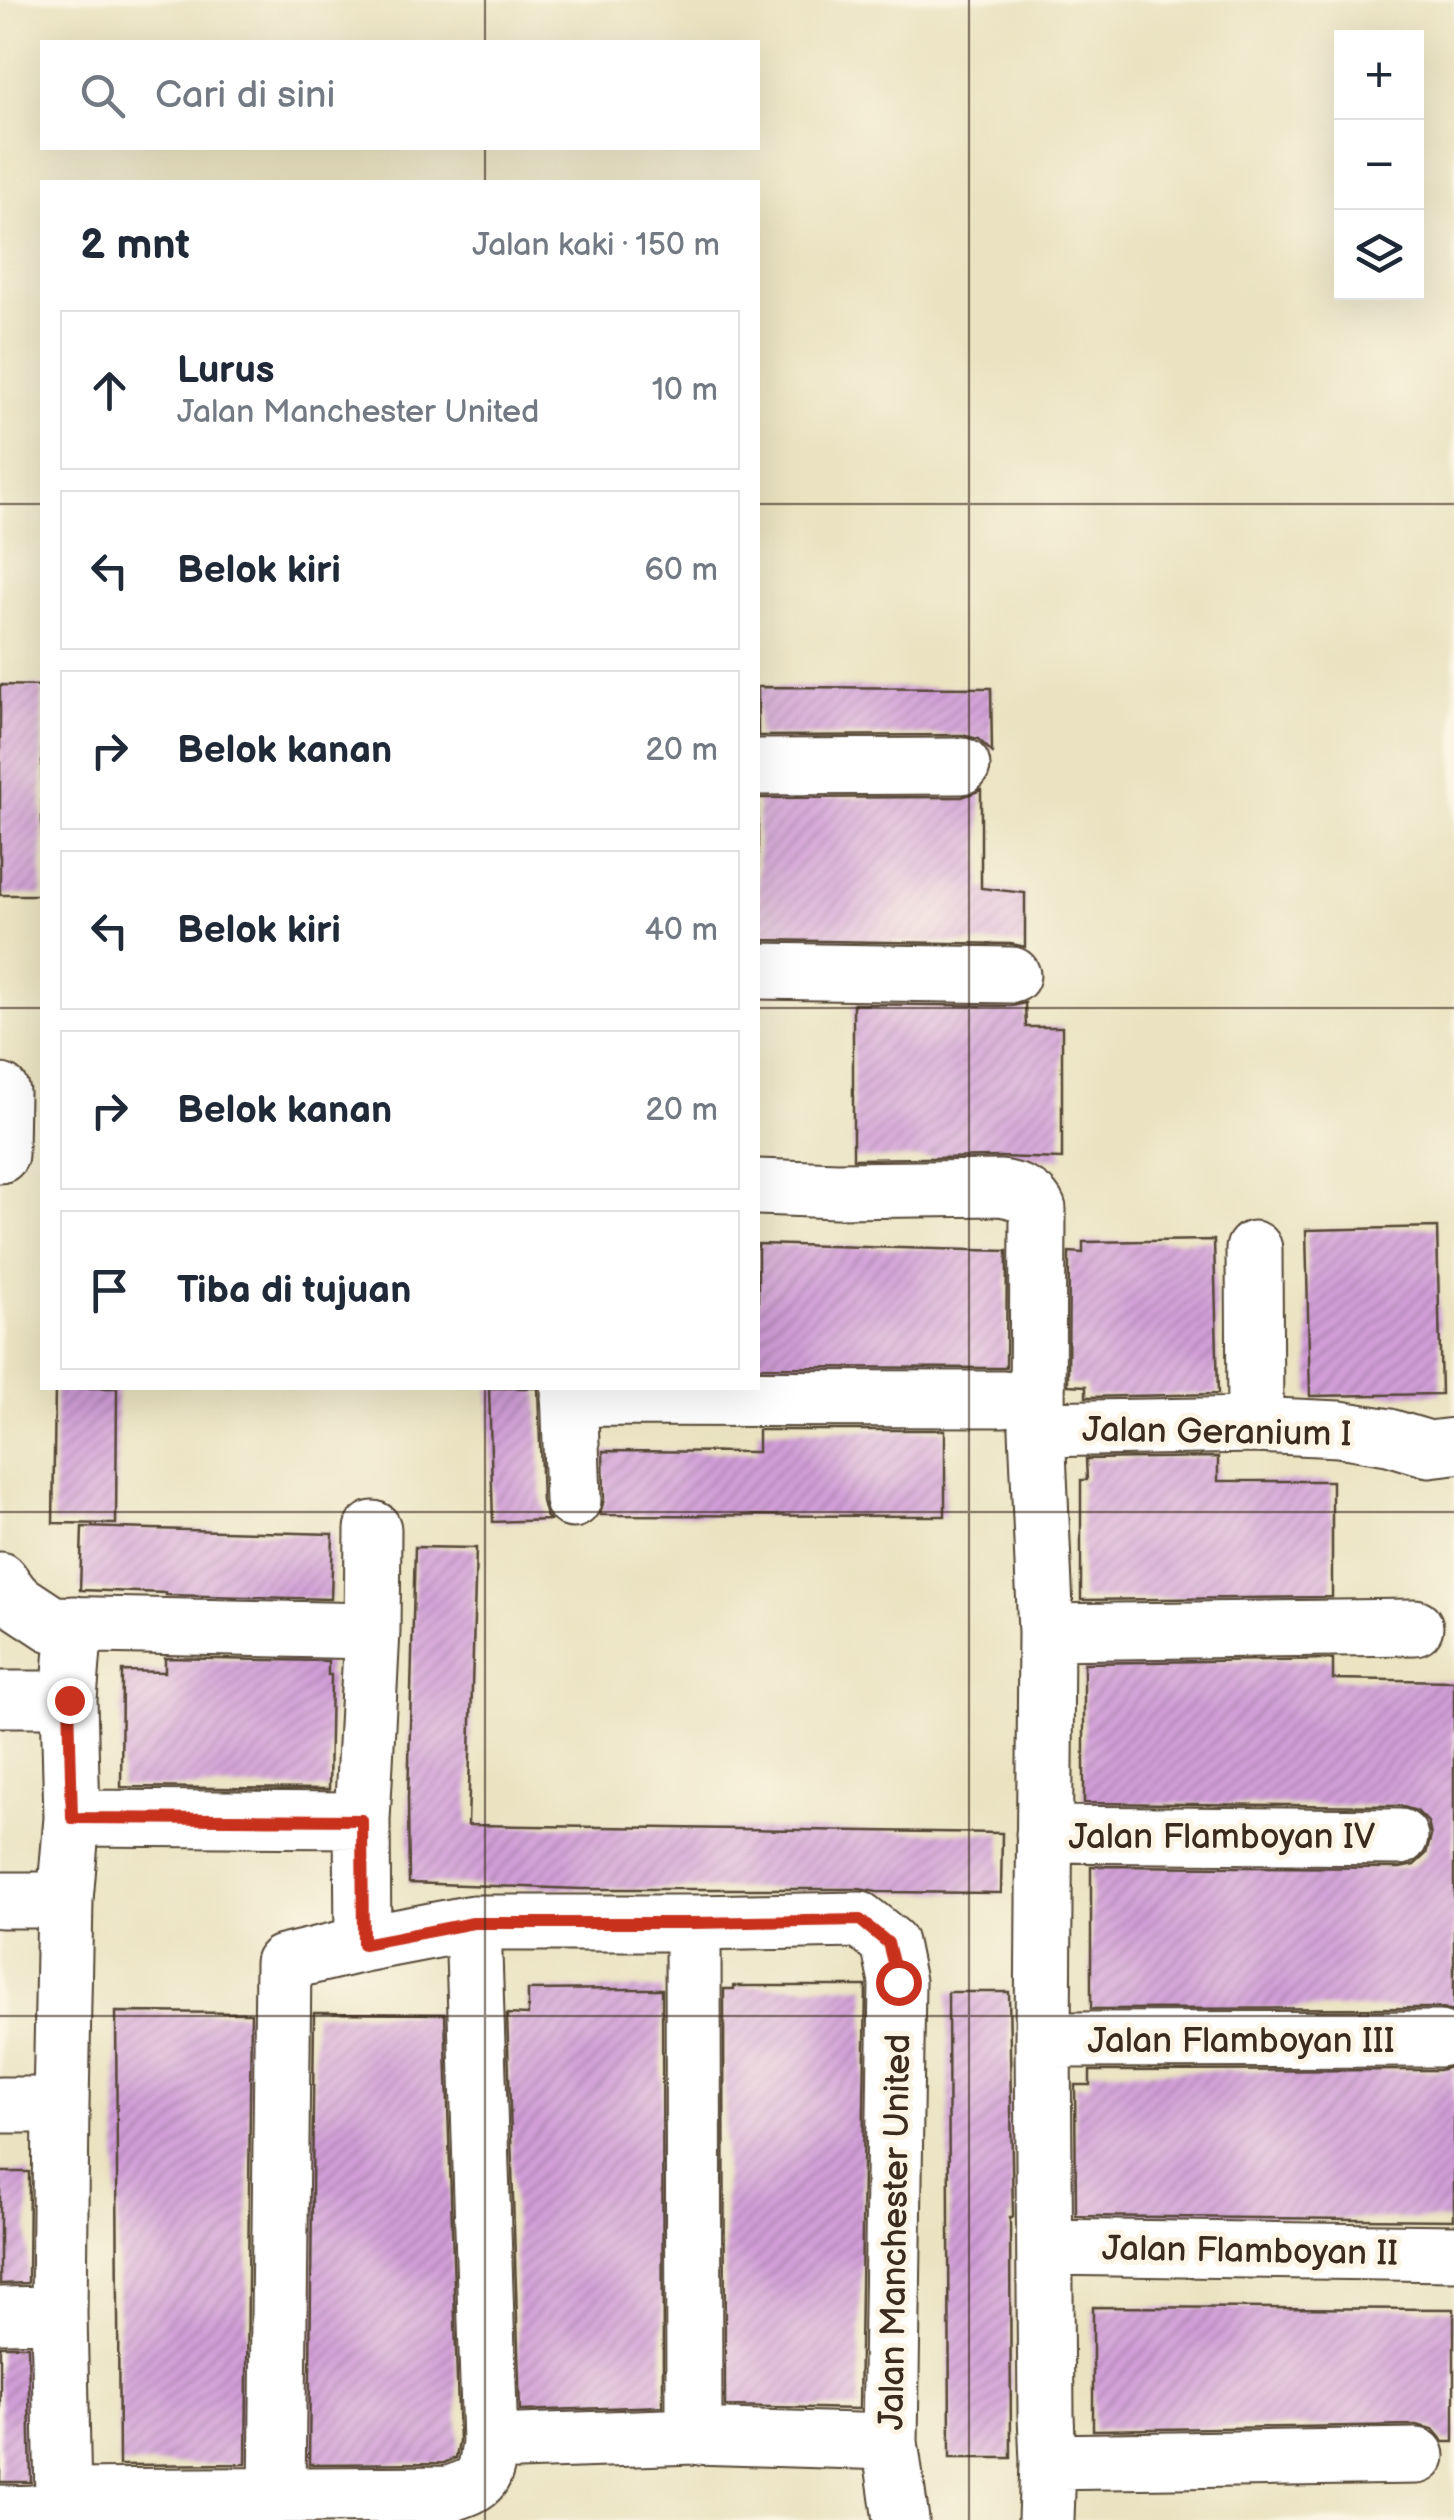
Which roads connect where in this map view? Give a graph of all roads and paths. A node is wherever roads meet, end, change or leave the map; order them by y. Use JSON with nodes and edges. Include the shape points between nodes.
{"nodes":[{"id":1,"x":962,"y":766,"type":"dead end"},
{"id":2,"x":760,"y":767,"type":"edge"},
{"id":3,"x":760,"y":971,"type":"edge"},
{"id":4,"x":1012,"y":975,"type":"dead end"},
{"id":5,"x":1,"y":1092,"type":"edge"},
{"id":6,"x":40,"y":1100,"type":"edge"},
{"id":7,"x":0,"y":1155,"type":"edge"},
{"id":8,"x":760,"y":1187,"type":"edge"},
{"id":9,"x":1254,"y":1249,"type":"dead end"},
{"id":10,"x":569,"y":1393,"type":"edge"},
{"id":11,"x":1020,"y":1414,"type":"junction"},
{"id":12,"x":1255,"y":1426,"type":"junction"},
{"id":13,"x":1454,"y":1446,"type":"edge"},
{"id":14,"x":573,"y":1500,"type":"dead end"},
{"id":15,"x":373,"y":1529,"type":"dead end"},
{"id":16,"x":0,"y":1580,"type":"edge"},
{"id":17,"x":75,"y":1624,"type":"junction"},
{"id":18,"x":1415,"y":1627,"type":"dead end"},
{"id":19,"x":372,"y":1631,"type":"junction"},
{"id":20,"x":1046,"y":1632,"type":"junction"},
{"id":21,"x":0,"y":1699,"type":"edge"},
{"id":22,"x":69,"y":1700,"type":"junction"},
{"id":23,"x":72,"y":1818,"type":"junction"},
{"id":24,"x":362,"y":1820,"type":"junction"},
{"id":25,"x":1044,"y":1834,"type":"junction"},
{"id":26,"x":1400,"y":1837,"type":"dead end"},
{"id":27,"x":0,"y":1900,"type":"edge"},
{"id":28,"x":66,"y":1900,"type":"junction"},
{"id":29,"x":473,"y":1923,"type":"junction"},
{"id":30,"x":693,"y":1923,"type":"junction"},
{"id":31,"x":363,"y":1944,"type":"junction"},
{"id":32,"x":1043,"y":2040,"type":"junction"},
{"id":33,"x":1439,"y":2040,"type":"dead end"},
{"id":34,"x":0,"y":2105,"type":"edge"},
{"id":35,"x":61,"y":2105,"type":"junction"},
{"id":36,"x":1046,"y":2247,"type":"junction"},
{"id":37,"x":1454,"y":2253,"type":"edge"},
{"id":38,"x":58,"y":2314,"type":"junction"},
{"id":39,"x":0,"y":2315,"type":"edge"},
{"id":40,"x":694,"y":2436,"type":"junction"},
{"id":41,"x":890,"y":2442,"type":"junction"},
{"id":42,"x":1417,"y":2456,"type":"dead end"},
{"id":43,"x":1048,"y":2462,"type":"junction"},
{"id":44,"x":477,"y":2483,"type":"edge"},
{"id":45,"x":278,"y":2496,"type":"junction"},
{"id":46,"x":63,"y":2497,"type":"junction"},
{"id":47,"x":330,"y":2507,"type":"edge"},
{"id":48,"x":0,"y":2513,"type":"edge"},
{"id":49,"x":901,"y":2520,"type":"edge"},
{"id":50,"x":1046,"y":2520,"type":"edge"}],
"edges":[{"from":1,"to":2,"type":"street"},
{"from":3,"to":4,"type":"street"},
{"from":5,"to":6,"type":"street"},
{"from":5,"to":7,"type":"street"},
{"from":8,"to":11,"type":"street","via":[[1000,1188],[1035,1202]]},
{"from":9,"to":12,"type":"street"},
{"from":10,"to":11,"type":"street","name":"Jalan Geranium I"},
{"from":10,"to":14,"type":"street"},
{"from":11,"to":12,"type":"street","name":"Jalan Geranium I"},
{"from":11,"to":20,"type":"street"},
{"from":12,"to":13,"type":"street","name":"Jalan Geranium I","via":[[1339,1430],[1430,1449]]},
{"from":15,"to":19,"type":"street"},
{"from":16,"to":17,"type":"street","via":[[14,1599],[52,1624]]},
{"from":17,"to":19,"type":"street"},
{"from":17,"to":22,"type":"street"},
{"from":18,"to":20,"type":"street"},
{"from":19,"to":24,"type":"street"},
{"from":20,"to":25,"type":"street"},
{"from":21,"to":22,"type":"street"},
{"from":22,"to":23,"type":"street"},
{"from":23,"to":24,"type":"street"},
{"from":23,"to":28,"type":"street"},
{"from":24,"to":31,"type":"street"},
{"from":25,"to":26,"type":"street","name":"Jalan Flamboyan IV"},
{"from":25,"to":32,"type":"street"},
{"from":27,"to":28,"type":"street"},
{"from":28,"to":35,"type":"street"},
{"from":29,"to":30,"type":"street"},
{"from":29,"to":31,"type":"street"},
{"from":29,"to":44,"type":"street"},
{"from":30,"to":40,"type":"street"},
{"from":30,"to":41,"type":"street","name":"Jalan Manchester United","via":[[860,1920],[888,1943],[898,1982]]},
{"from":31,"to":45,"type":"street","via":[[283,1963]]},
{"from":32,"to":33,"type":"street","name":"Jalan Flamboyan III"},
{"from":32,"to":36,"type":"street"},
{"from":34,"to":35,"type":"street"},
{"from":35,"to":38,"type":"street"},
{"from":36,"to":37,"type":"street","name":"Jalan Flamboyan II"},
{"from":36,"to":43,"type":"street"},
{"from":38,"to":39,"type":"street"},
{"from":38,"to":46,"type":"street"},
{"from":40,"to":41,"type":"street"},
{"from":40,"to":44,"type":"street"},
{"from":41,"to":49,"type":"street","name":"Jalan Manchester United"},
{"from":42,"to":43,"type":"street"},
{"from":43,"to":50,"type":"street"},
{"from":44,"to":47,"type":"street","via":[[437,2496]]},
{"from":45,"to":46,"type":"street"},
{"from":45,"to":47,"type":"street"},
{"from":46,"to":48,"type":"street","via":[[42,2512]]}]}
